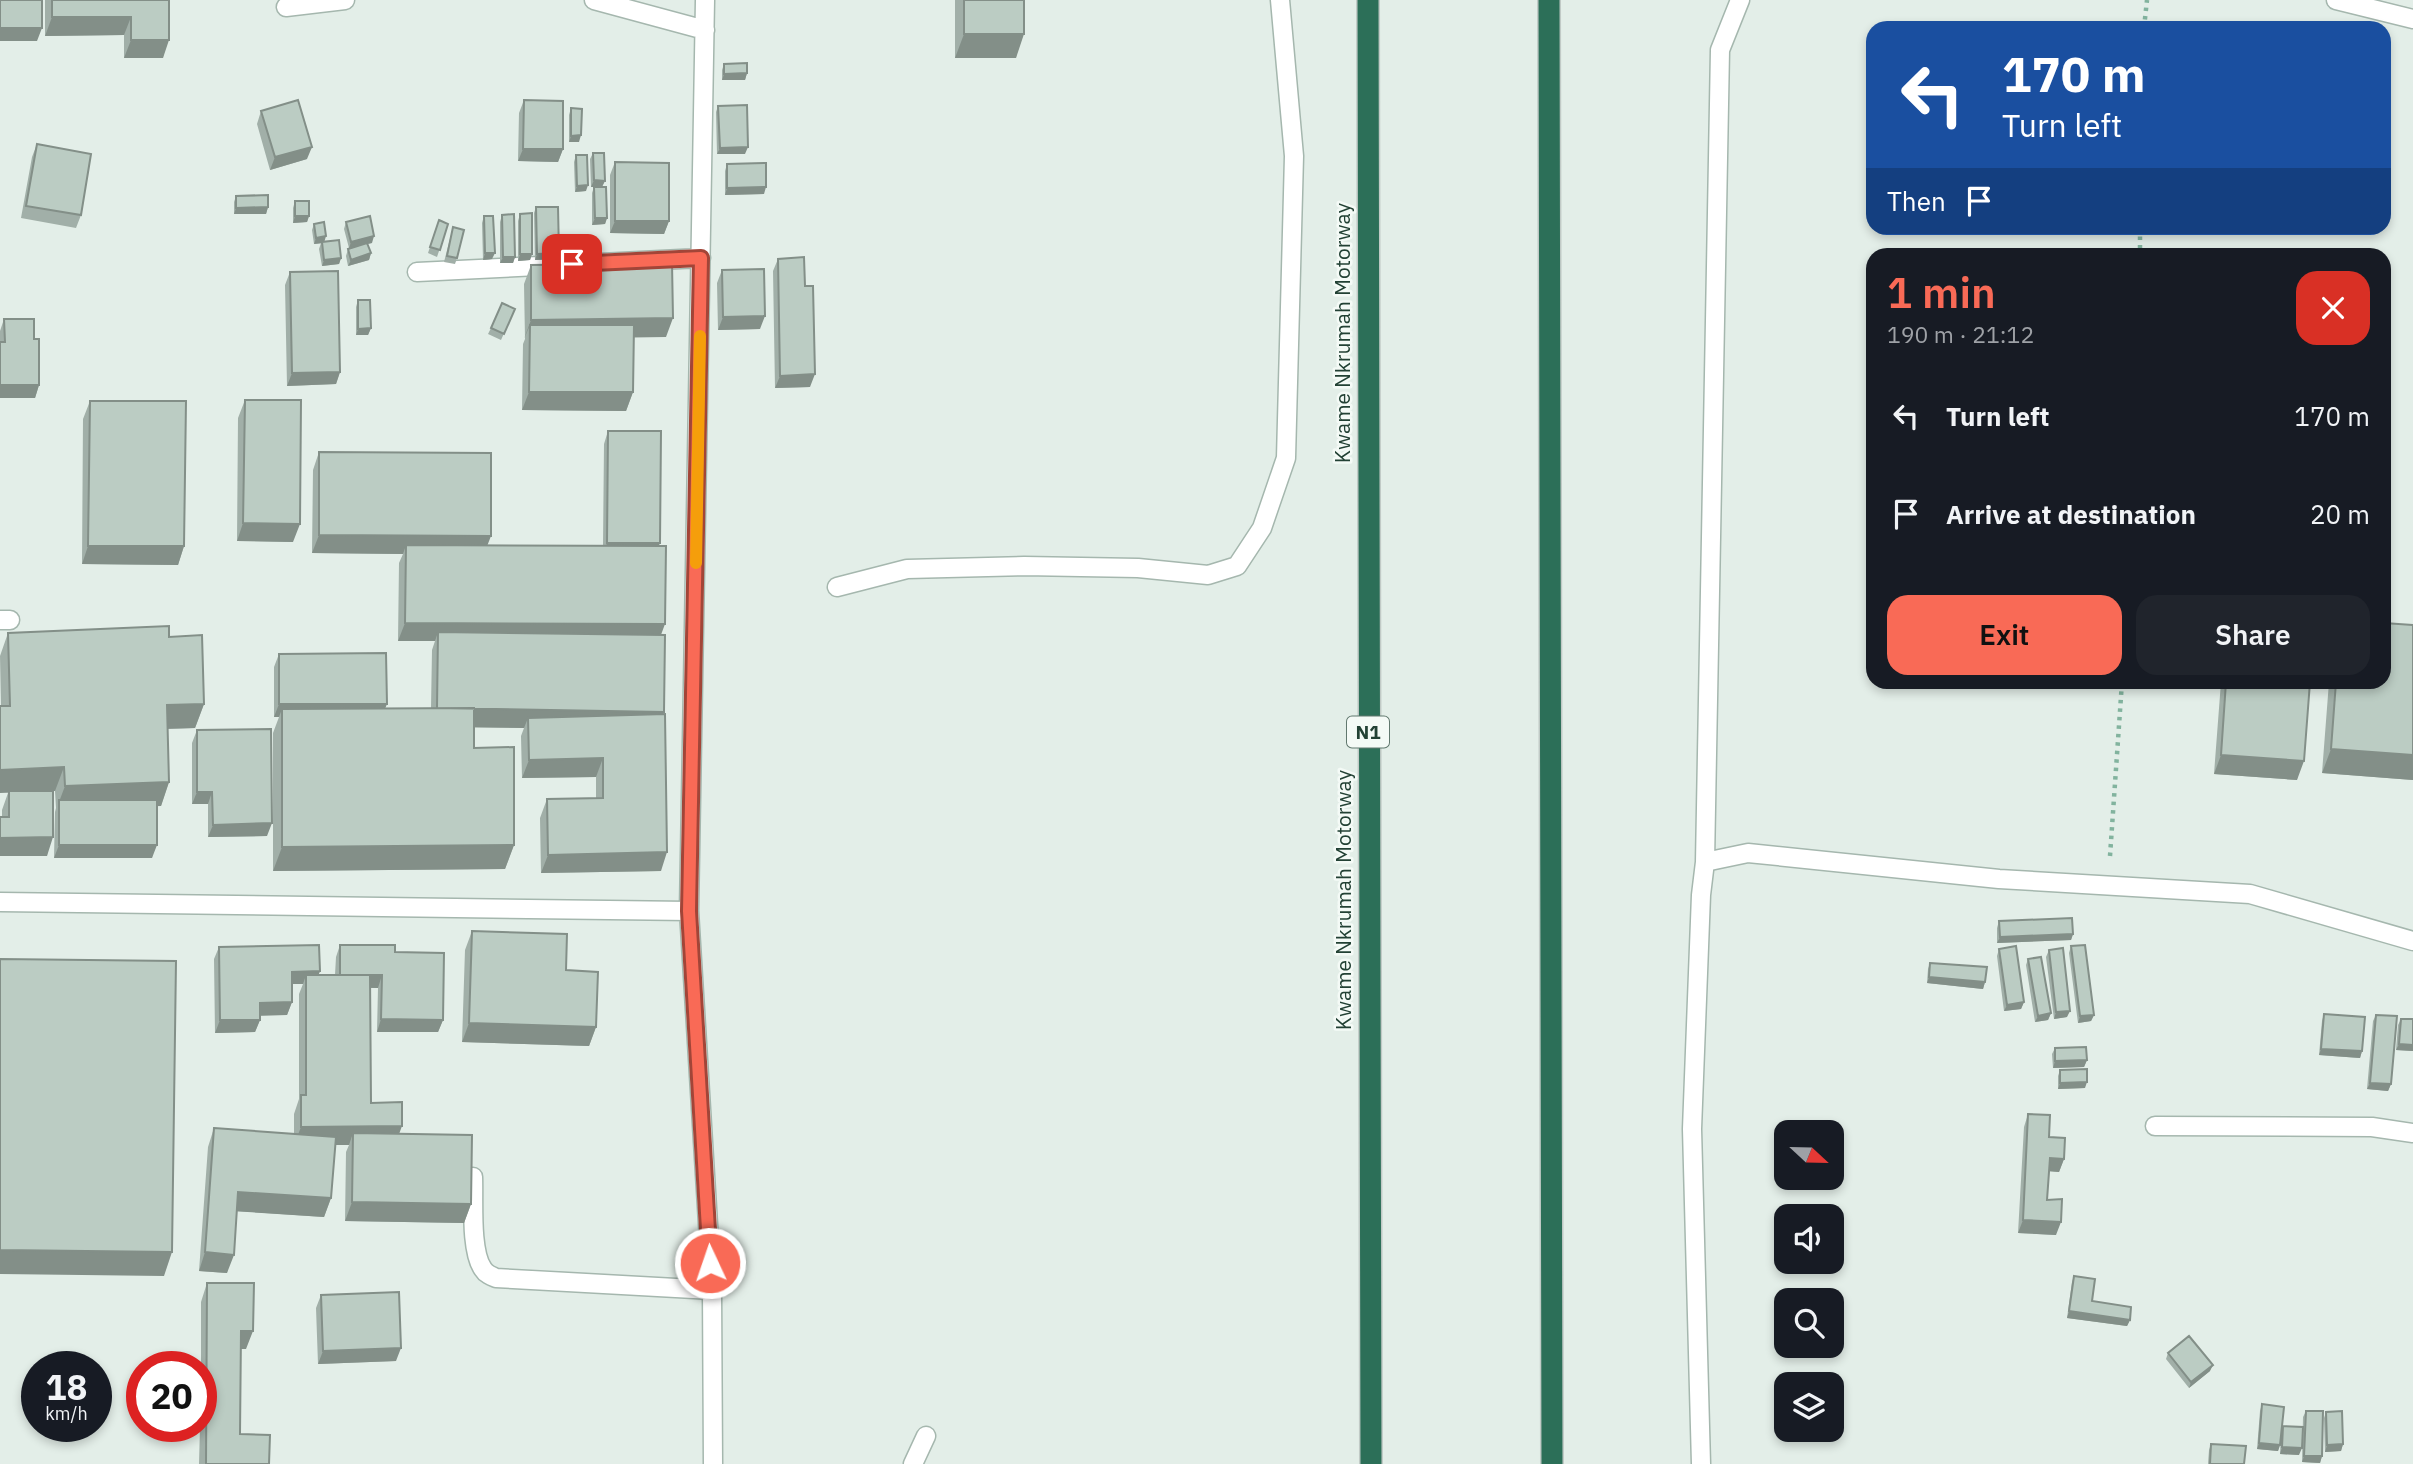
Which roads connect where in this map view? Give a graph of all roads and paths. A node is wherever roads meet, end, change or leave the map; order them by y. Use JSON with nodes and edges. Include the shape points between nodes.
{"nodes":[{"id":1,"x":345,"y":0,"type":"edge"},
{"id":2,"x":594,"y":0,"type":"edge"},
{"id":3,"x":705,"y":0,"type":"edge"},
{"id":4,"x":1280,"y":0,"type":"edge"},
{"id":5,"x":1368,"y":0,"type":"edge"},
{"id":6,"x":1549,"y":0,"type":"edge"},
{"id":7,"x":1740,"y":0,"type":"edge"},
{"id":8,"x":2147,"y":0,"type":"edge"},
{"id":9,"x":2336,"y":0,"type":"edge"},
{"id":10,"x":286,"y":7,"type":"dead end"},
{"id":11,"x":2413,"y":19,"type":"edge"},
{"id":12,"x":2145,"y":21,"type":"edge"},
{"id":13,"x":705,"y":30,"type":"junction"},
{"id":14,"x":701,"y":258,"type":"junction"},
{"id":15,"x":417,"y":272,"type":"dead end"},
{"id":16,"x":837,"y":587,"type":"dead end"},
{"id":17,"x":2122,"y":689,"type":"edge"},
{"id":18,"x":1705,"y":862,"type":"junction"},
{"id":19,"x":2109,"y":884,"type":"junction"},
{"id":20,"x":0,"y":902,"type":"edge"},
{"id":21,"x":689,"y":911,"type":"junction"},
{"id":22,"x":2413,"y":941,"type":"edge"},
{"id":23,"x":2155,"y":1126,"type":"dead end"},
{"id":24,"x":2413,"y":1133,"type":"edge"},
{"id":25,"x":473,"y":1177,"type":"edge"},
{"id":26,"x":712,"y":1290,"type":"junction"},
{"id":27,"x":926,"y":1436,"type":"dead end"},
{"id":28,"x":712,"y":1464,"type":"edge"},
{"id":29,"x":913,"y":1464,"type":"edge"},
{"id":30,"x":1371,"y":1464,"type":"edge"},
{"id":31,"x":1552,"y":1464,"type":"edge"},
{"id":32,"x":1700,"y":1464,"type":"edge"}],
"edges":[{"from":1,"to":10,"type":"lane"},
{"from":2,"to":13,"type":"lane"},
{"from":3,"to":13,"type":"lane"},
{"from":4,"to":16,"type":"lane","via":[[1294,156],[1286,458],[1262,528],[1237,566],[1208,575],[1138,568],[907,569]]},
{"from":5,"to":30,"type":"highway","name":"Kwame Nkrumah Motorway","number":"N1"},
{"from":6,"to":31,"type":"highway"},
{"from":7,"to":18,"type":"lane","via":[[1720,50]]},
{"from":8,"to":12,"type":"path"},
{"from":9,"to":11,"type":"lane"},
{"from":13,"to":14,"type":"lane"},
{"from":14,"to":15,"type":"lane"},
{"from":14,"to":21,"type":"lane"},
{"from":17,"to":19,"type":"path"},
{"from":18,"to":19,"type":"lane","via":[[1748,853]]},
{"from":18,"to":32,"type":"lane","via":[[1692,1129]]},
{"from":19,"to":22,"type":"lane","via":[[2250,894]]},
{"from":20,"to":21,"type":"lane"},
{"from":21,"to":26,"type":"lane"},
{"from":23,"to":24,"type":"lane","via":[[2372,1127]]},
{"from":25,"to":26,"type":"lane","via":[[476,1256],[488,1275]]},
{"from":26,"to":28,"type":"lane"},
{"from":27,"to":29,"type":"lane"}]}
